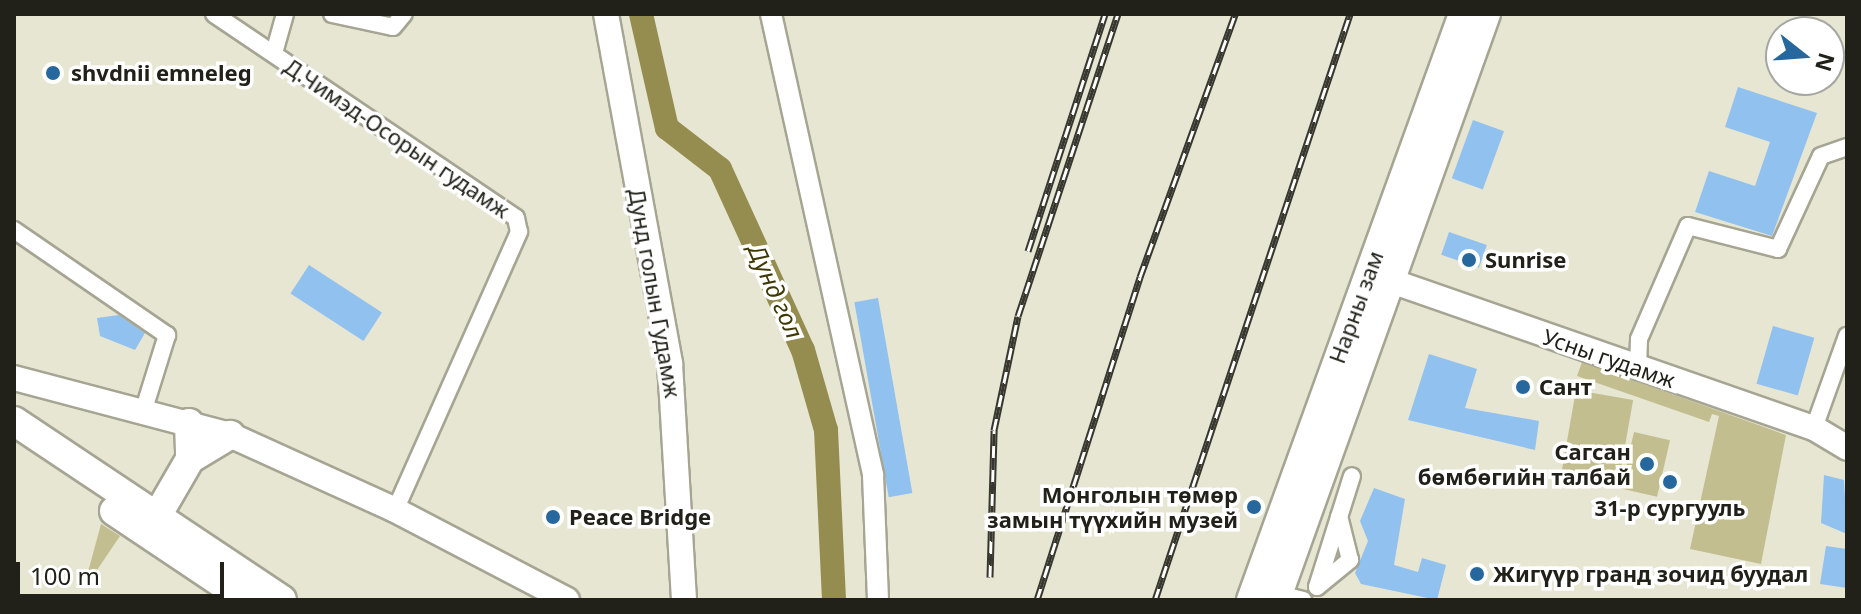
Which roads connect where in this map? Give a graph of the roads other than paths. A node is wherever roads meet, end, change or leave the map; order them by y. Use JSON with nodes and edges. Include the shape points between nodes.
{"nodes":[{"id":1,"x":214,"y":14,"type":"edge"},
{"id":2,"x":285,"y":14,"type":"edge"},
{"id":3,"x":332,"y":14,"type":"edge"},
{"id":4,"x":404,"y":14,"type":"edge"},
{"id":5,"x":606,"y":14,"type":"edge"},
{"id":6,"x":771,"y":14,"type":"edge"},
{"id":7,"x":1462,"y":14,"type":"edge"},
{"id":8,"x":1487,"y":14,"type":"edge"},
{"id":9,"x":274,"y":53,"type":"junction"},
{"id":10,"x":1847,"y":147,"type":"edge"},
{"id":11,"x":14,"y":230,"type":"edge"},
{"id":12,"x":1379,"y":277,"type":"junction"},
{"id":13,"x":1847,"y":336,"type":"edge"},
{"id":14,"x":1638,"y":368,"type":"junction"},
{"id":15,"x":14,"y":378,"type":"edge"},
{"id":16,"x":144,"y":409,"type":"junction"},
{"id":17,"x":14,"y":421,"type":"edge"},
{"id":18,"x":189,"y":423,"type":"junction"},
{"id":19,"x":1814,"y":428,"type":"junction"},
{"id":20,"x":230,"y":435,"type":"junction"},
{"id":21,"x":14,"y":444,"type":"edge"},
{"id":22,"x":1847,"y":448,"type":"edge"},
{"id":23,"x":190,"y":459,"type":"junction"},
{"id":24,"x":1352,"y":476,"type":"dead end"},
{"id":25,"x":395,"y":510,"type":"junction"},
{"id":26,"x":157,"y":516,"type":"junction"},
{"id":27,"x":1339,"y":516,"type":"junction"},
{"id":28,"x":682,"y":574,"type":"junction"},
{"id":29,"x":1286,"y":598,"type":"edge"},
{"id":30,"x":247,"y":600,"type":"edge"},
{"id":31,"x":282,"y":600,"type":"edge"},
{"id":32,"x":567,"y":600,"type":"edge"},
{"id":33,"x":663,"y":600,"type":"edge"},
{"id":34,"x":684,"y":600,"type":"edge"},
{"id":35,"x":878,"y":600,"type":"edge"},
{"id":36,"x":1250,"y":600,"type":"edge"}],
"edges":[{"from":1,"to":9,"type":"street","name":"Д.Чимэд-Осорын гудамж"},
{"from":2,"to":9,"type":"street"},
{"from":3,"to":4,"type":"street","via":[[393,27]]},
{"from":5,"to":28,"type":"main road","name":"Дунд голын Гудамж","via":[[670,364]]},
{"from":6,"to":35,"type":"street","via":[[873,475]]},
{"from":7,"to":12,"type":"main road","name":"Нарны зам"},
{"from":8,"to":12,"type":"main road","name":"Нарны зам"},
{"from":9,"to":25,"type":"street","name":"Д.Чимэд-Осорын гудамж","via":[[516,218],[519,232]]},
{"from":10,"to":14,"type":"street","via":[[1821,156],[1778,249],[1688,226],[1639,339]]},
{"from":11,"to":16,"type":"street","via":[[167,335]]},
{"from":12,"to":14,"type":"main road","name":"Усны гудамж"},
{"from":12,"to":29,"type":"main road","name":"Нарны зам"},
{"from":12,"to":36,"type":"main road","name":"Нарны зам"},
{"from":13,"to":19,"type":"street"},
{"from":14,"to":19,"type":"main road","name":"Усны гудамж"},
{"from":15,"to":16,"type":"main road"},
{"from":16,"to":18,"type":"main road"},
{"from":17,"to":26,"type":"highway"},
{"from":18,"to":20,"type":"main road"},
{"from":18,"to":23,"type":"highway"},
{"from":19,"to":22,"type":"main road","name":"Усны гудамж"},
{"from":20,"to":23,"type":"highway"},
{"from":20,"to":25,"type":"main road"},
{"from":21,"to":30,"type":"highway"},
{"from":23,"to":26,"type":"highway"},
{"from":24,"to":27,"type":"street"},
{"from":25,"to":32,"type":"main road"},
{"from":26,"to":31,"type":"highway"},
{"from":27,"to":27,"type":"street","via":[[1350,560],[1317,587]]},
{"from":28,"to":33,"type":"main road"},
{"from":28,"to":34,"type":"main road","name":"Дунд голын Гудамж"}]}
